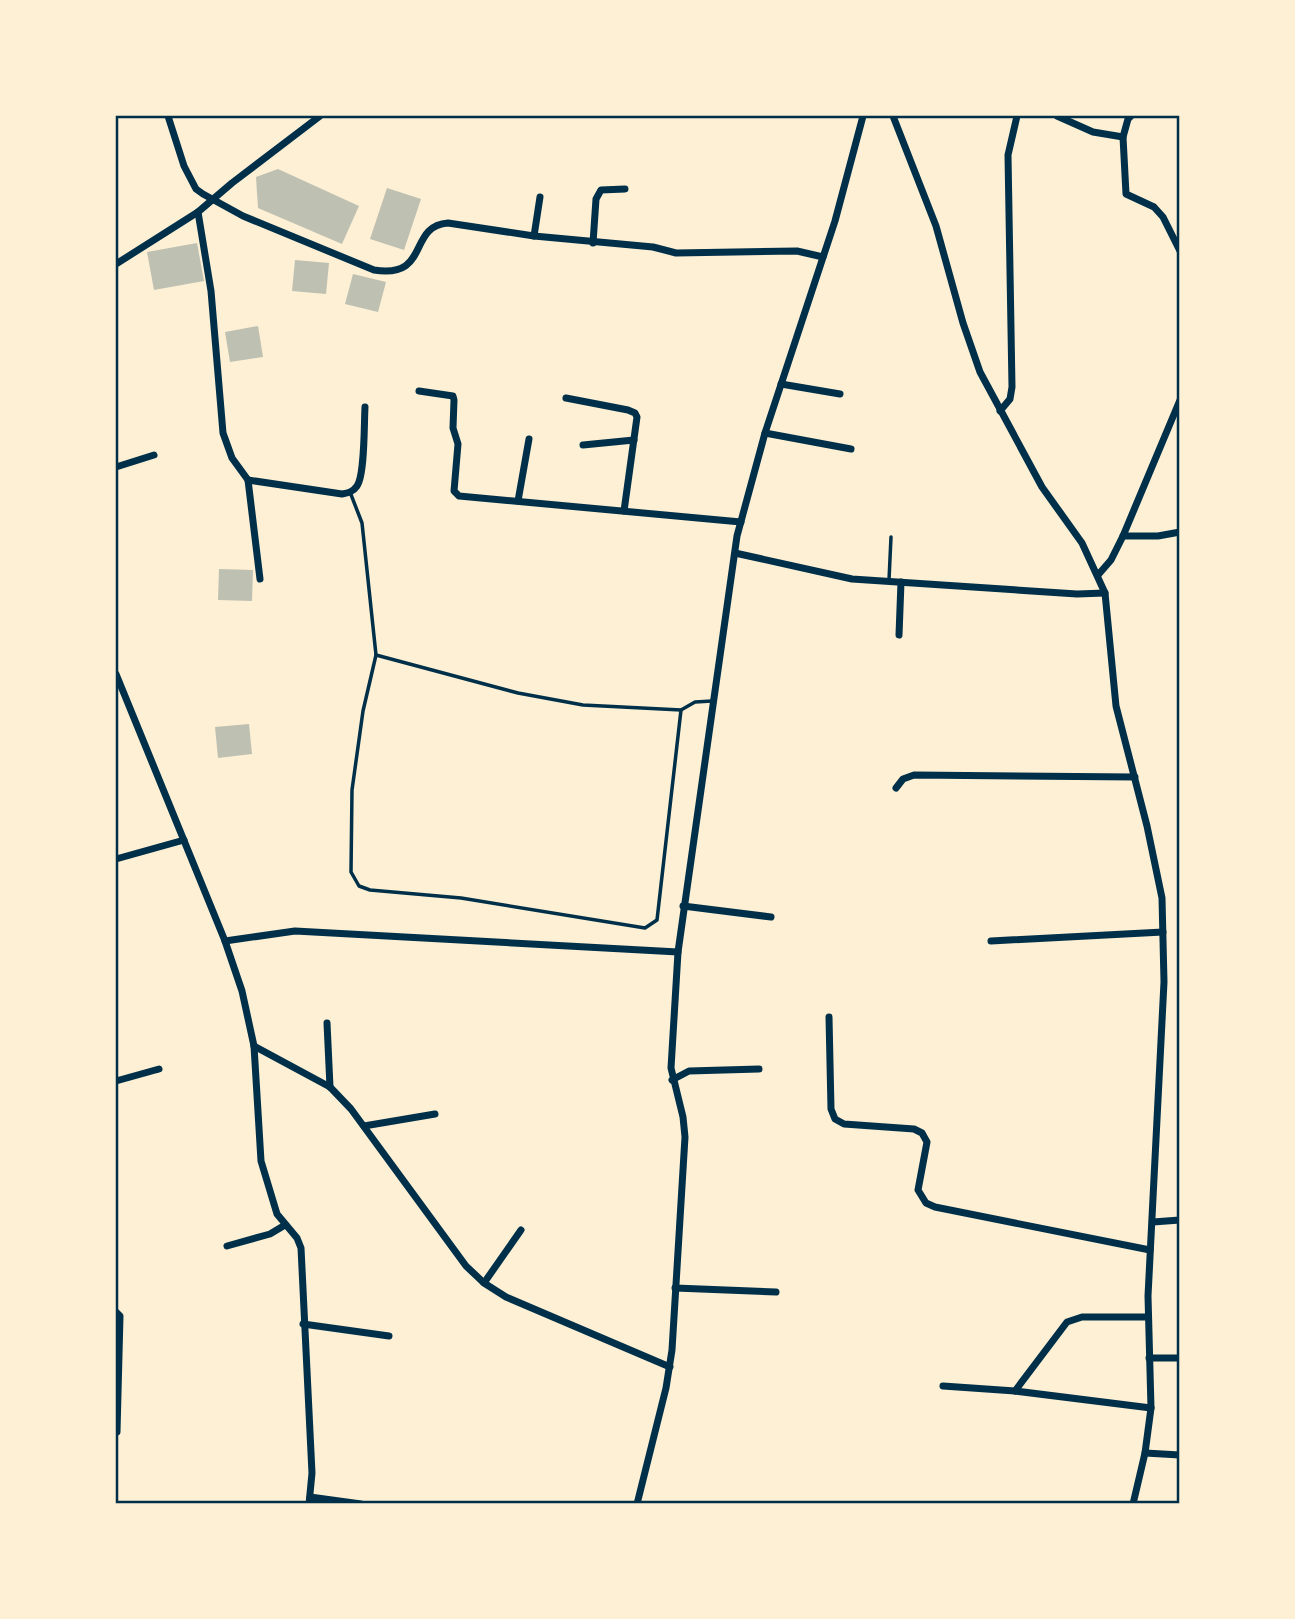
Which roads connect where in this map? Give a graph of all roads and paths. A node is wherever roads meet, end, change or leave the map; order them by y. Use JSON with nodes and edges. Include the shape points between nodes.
{"nodes":[{"id":1,"x":169,"y":116,"type":"edge"},
{"id":2,"x":320,"y":116,"type":"edge"},
{"id":3,"x":863,"y":116,"type":"edge"},
{"id":4,"x":893,"y":116,"type":"edge"},
{"id":5,"x":1017,"y":116,"type":"edge"},
{"id":6,"x":1057,"y":116,"type":"edge"},
{"id":7,"x":1131,"y":116,"type":"edge"},
{"id":8,"x":1124,"y":138,"type":"junction"},
{"id":9,"x":625,"y":189,"type":"dead end"},
{"id":10,"x":540,"y":197,"type":"dead end"},
{"id":11,"x":212,"y":200,"type":"junction"},
{"id":12,"x":198,"y":212,"type":"junction"},
{"id":13,"x":534,"y":236,"type":"junction"},
{"id":14,"x":593,"y":243,"type":"junction"},
{"id":15,"x":1180,"y":251,"type":"edge"},
{"id":16,"x":823,"y":257,"type":"junction"},
{"id":17,"x":116,"y":264,"type":"edge"},
{"id":18,"x":781,"y":384,"type":"junction"},
{"id":19,"x":419,"y":391,"type":"dead end"},
{"id":20,"x":840,"y":394,"type":"dead end"},
{"id":21,"x":566,"y":398,"type":"dead end"},
{"id":22,"x":1180,"y":400,"type":"edge"},
{"id":23,"x":365,"y":407,"type":"dead end"},
{"id":24,"x":1000,"y":411,"type":"junction"},
{"id":25,"x":765,"y":433,"type":"junction"},
{"id":26,"x":529,"y":439,"type":"dead end"},
{"id":27,"x":634,"y":440,"type":"junction"},
{"id":28,"x":583,"y":445,"type":"dead end"},
{"id":29,"x":851,"y":449,"type":"dead end"},
{"id":30,"x":154,"y":455,"type":"dead end"},
{"id":31,"x":116,"y":467,"type":"edge"},
{"id":32,"x":248,"y":480,"type":"junction"},
{"id":33,"x":350,"y":492,"type":"junction"},
{"id":34,"x":518,"y":501,"type":"junction"},
{"id":35,"x":625,"y":511,"type":"junction"},
{"id":36,"x":741,"y":522,"type":"junction"},
{"id":37,"x":1180,"y":532,"type":"edge"},
{"id":38,"x":891,"y":537,"type":"dead end"},
{"id":39,"x":1123,"y":537,"type":"junction"},
{"id":40,"x":735,"y":553,"type":"junction"},
{"id":41,"x":1098,"y":575,"type":"junction"},
{"id":42,"x":260,"y":579,"type":"dead end"},
{"id":43,"x":889,"y":581,"type":"junction"},
{"id":44,"x":901,"y":582,"type":"junction"},
{"id":45,"x":1105,"y":593,"type":"junction"},
{"id":46,"x":899,"y":635,"type":"dead end"},
{"id":47,"x":376,"y":655,"type":"junction"},
{"id":48,"x":116,"y":674,"type":"edge"},
{"id":49,"x":714,"y":702,"type":"junction"},
{"id":50,"x":681,"y":709,"type":"junction"},
{"id":51,"x":1135,"y":777,"type":"junction"},
{"id":52,"x":896,"y":788,"type":"dead end"},
{"id":53,"x":184,"y":841,"type":"junction"},
{"id":54,"x":116,"y":859,"type":"edge"},
{"id":55,"x":683,"y":906,"type":"junction"},
{"id":56,"x":771,"y":917,"type":"dead end"},
{"id":57,"x":1163,"y":932,"type":"junction"},
{"id":58,"x":225,"y":941,"type":"junction"},
{"id":59,"x":991,"y":941,"type":"dead end"},
{"id":60,"x":678,"y":952,"type":"junction"},
{"id":61,"x":829,"y":1017,"type":"dead end"},
{"id":62,"x":327,"y":1023,"type":"dead end"},
{"id":63,"x":254,"y":1046,"type":"junction"},
{"id":64,"x":159,"y":1069,"type":"dead end"},
{"id":65,"x":759,"y":1069,"type":"dead end"},
{"id":66,"x":672,"y":1080,"type":"junction"},
{"id":67,"x":116,"y":1081,"type":"edge"},
{"id":68,"x":330,"y":1087,"type":"junction"},
{"id":69,"x":435,"y":1114,"type":"dead end"},
{"id":70,"x":363,"y":1126,"type":"junction"},
{"id":71,"x":1180,"y":1220,"type":"edge"},
{"id":72,"x":1153,"y":1222,"type":"junction"},
{"id":73,"x":285,"y":1225,"type":"junction"},
{"id":74,"x":521,"y":1230,"type":"dead end"},
{"id":75,"x":227,"y":1246,"type":"dead end"},
{"id":76,"x":1150,"y":1250,"type":"junction"},
{"id":77,"x":484,"y":1283,"type":"junction"},
{"id":78,"x":675,"y":1288,"type":"junction"},
{"id":79,"x":776,"y":1292,"type":"dead end"},
{"id":80,"x":116,"y":1312,"type":"edge"},
{"id":81,"x":1149,"y":1317,"type":"junction"},
{"id":82,"x":303,"y":1324,"type":"junction"},
{"id":83,"x":389,"y":1336,"type":"dead end"},
{"id":84,"x":1149,"y":1358,"type":"junction"},
{"id":85,"x":1180,"y":1359,"type":"edge"},
{"id":86,"x":670,"y":1367,"type":"junction"},
{"id":87,"x":943,"y":1386,"type":"dead end"},
{"id":88,"x":1015,"y":1391,"type":"junction"},
{"id":89,"x":1151,"y":1408,"type":"junction"},
{"id":90,"x":117,"y":1432,"type":"edge"},
{"id":91,"x":1145,"y":1453,"type":"junction"},
{"id":92,"x":1180,"y":1455,"type":"edge"},
{"id":93,"x":310,"y":1500,"type":"edge"},
{"id":94,"x":361,"y":1503,"type":"edge"},
{"id":95,"x":637,"y":1503,"type":"edge"},
{"id":96,"x":1133,"y":1503,"type":"edge"}],
"edges":[{"from":1,"to":11,"type":"street","via":[[184,166],[196,189]]},
{"from":2,"to":11,"type":"street"},
{"from":3,"to":16,"type":"street"},
{"from":4,"to":24,"type":"street","via":[[936,226],[980,372]]},
{"from":5,"to":24,"type":"street","via":[[1008,155],[1012,387],[1010,400]]},
{"from":6,"to":8,"type":"street","via":[[1093,132]]},
{"from":7,"to":8,"type":"street"},
{"from":8,"to":15,"type":"street","via":[[1126,194],[1154,207]]},
{"from":9,"to":14,"type":"street","via":[[601,190],[596,199]]},
{"from":10,"to":13,"type":"street"},
{"from":11,"to":12,"type":"street"},
{"from":11,"to":13,"type":"street","via":[[386,272],[409,264],[429,229],[438,224]]},
{"from":12,"to":17,"type":"street"},
{"from":12,"to":32,"type":"street","via":[[211,291],[223,433],[232,458]]},
{"from":13,"to":14,"type":"street"},
{"from":14,"to":16,"type":"street","via":[[676,253],[797,251]]},
{"from":16,"to":18,"type":"street"},
{"from":18,"to":20,"type":"street"},
{"from":18,"to":25,"type":"street"},
{"from":19,"to":34,"type":"street","via":[[453,396],[458,444],[454,492]]},
{"from":21,"to":27,"type":"street","via":[[635,413]]},
{"from":22,"to":39,"type":"street"},
{"from":23,"to":33,"type":"street","via":[[361,473]]},
{"from":24,"to":41,"type":"street"},
{"from":25,"to":29,"type":"street"},
{"from":25,"to":36,"type":"street"},
{"from":26,"to":34,"type":"street"},
{"from":27,"to":28,"type":"street"},
{"from":27,"to":35,"type":"street"},
{"from":30,"to":31,"type":"street"},
{"from":32,"to":33,"type":"street"},
{"from":32,"to":42,"type":"street"},
{"from":33,"to":47,"type":"lane","via":[[362,523]]},
{"from":34,"to":35,"type":"street"},
{"from":35,"to":36,"type":"street"},
{"from":36,"to":40,"type":"street"},
{"from":37,"to":39,"type":"street"},
{"from":38,"to":43,"type":"lane"},
{"from":39,"to":41,"type":"street"},
{"from":40,"to":43,"type":"street","via":[[852,579]]},
{"from":40,"to":49,"type":"street"},
{"from":41,"to":45,"type":"street"},
{"from":43,"to":44,"type":"street"},
{"from":44,"to":45,"type":"street"},
{"from":44,"to":46,"type":"street"},
{"from":45,"to":51,"type":"street","via":[[1116,706]]},
{"from":47,"to":50,"type":"lane","via":[[570,703]]},
{"from":47,"to":50,"type":"lane","via":[[352,790],[351,872],[359,886],[370,890],[461,898],[645,928],[652,925],[657,920]]},
{"from":48,"to":53,"type":"street"},
{"from":49,"to":50,"type":"lane","via":[[695,702]]},
{"from":49,"to":55,"type":"street"},
{"from":51,"to":52,"type":"street","via":[[914,775]]},
{"from":51,"to":57,"type":"street","via":[[1162,898]]},
{"from":53,"to":54,"type":"street"},
{"from":53,"to":58,"type":"street"},
{"from":55,"to":56,"type":"street"},
{"from":55,"to":60,"type":"street"},
{"from":57,"to":59,"type":"street"},
{"from":57,"to":72,"type":"street"},
{"from":58,"to":60,"type":"street","via":[[295,931]]},
{"from":58,"to":63,"type":"street"},
{"from":60,"to":66,"type":"street"},
{"from":61,"to":76,"type":"street","via":[[835,1119],[844,1124],[922,1133],[927,1142],[918,1190],[926,1203]]},
{"from":62,"to":68,"type":"street"},
{"from":63,"to":68,"type":"street"},
{"from":63,"to":73,"type":"street","via":[[261,1161],[277,1214]]},
{"from":64,"to":67,"type":"street"},
{"from":65,"to":66,"type":"street","via":[[689,1071]]},
{"from":66,"to":78,"type":"street","via":[[685,1137]]},
{"from":68,"to":70,"type":"street"},
{"from":69,"to":70,"type":"street"},
{"from":70,"to":77,"type":"street","via":[[466,1266]]},
{"from":71,"to":72,"type":"street"},
{"from":72,"to":76,"type":"street"},
{"from":73,"to":75,"type":"street"},
{"from":73,"to":82,"type":"street","via":[[300,1248]]},
{"from":74,"to":77,"type":"street"},
{"from":76,"to":81,"type":"street"},
{"from":77,"to":86,"type":"street","via":[[506,1297]]},
{"from":78,"to":79,"type":"street"},
{"from":78,"to":86,"type":"street"},
{"from":80,"to":90,"type":"street","via":[[120,1316]]},
{"from":81,"to":84,"type":"street"},
{"from":81,"to":88,"type":"street","via":[[1082,1317],[1067,1322]]},
{"from":82,"to":83,"type":"street"},
{"from":82,"to":93,"type":"street"},
{"from":84,"to":85,"type":"street"},
{"from":84,"to":89,"type":"street"},
{"from":86,"to":95,"type":"street"},
{"from":87,"to":88,"type":"street"},
{"from":88,"to":89,"type":"street"},
{"from":89,"to":91,"type":"street"},
{"from":91,"to":92,"type":"street"},
{"from":91,"to":96,"type":"street"},
{"from":93,"to":94,"type":"street"}]}
